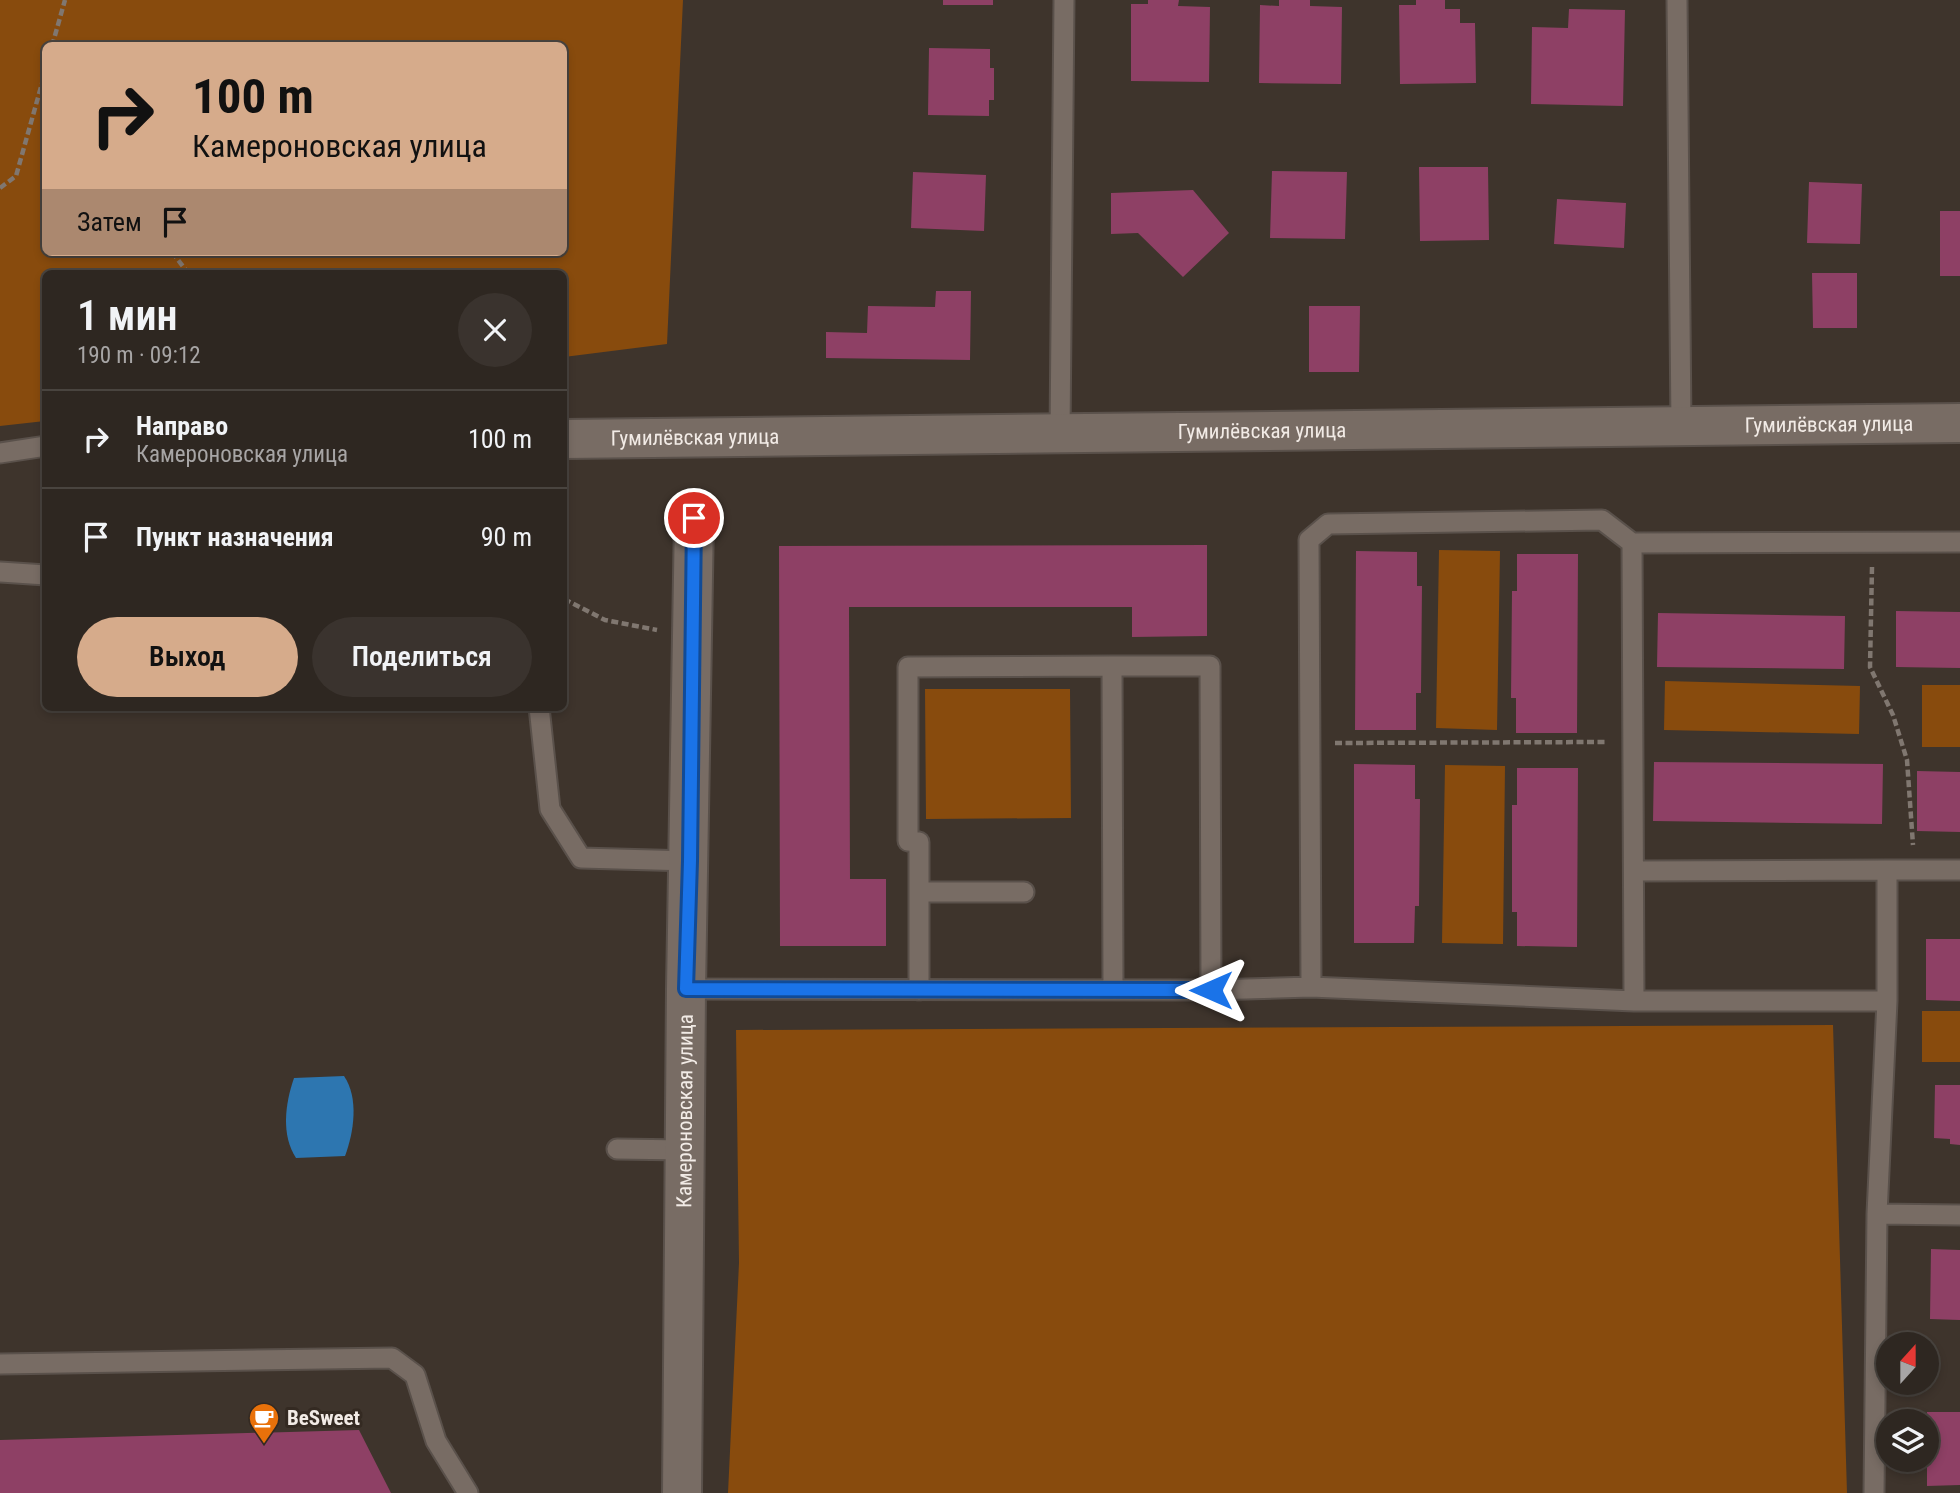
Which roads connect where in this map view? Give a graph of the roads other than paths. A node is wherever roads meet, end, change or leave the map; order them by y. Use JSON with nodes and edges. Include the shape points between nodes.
{"nodes":[{"id":1,"x":1064,"y":0,"type":"edge"},
{"id":2,"x":1677,"y":0,"type":"edge"},
{"id":3,"x":1960,"y":423,"type":"edge"},
{"id":4,"x":1681,"y":426,"type":"junction"},
{"id":5,"x":1060,"y":434,"type":"junction"},
{"id":6,"x":567,"y":439,"type":"edge"},
{"id":7,"x":42,"y":447,"type":"edge"},
{"id":8,"x":0,"y":453,"type":"edge"},
{"id":9,"x":694,"y":518,"type":"dead end"},
{"id":10,"x":1960,"y":542,"type":"edge"},
{"id":11,"x":1632,"y":543,"type":"junction"},
{"id":12,"x":0,"y":572,"type":"edge"},
{"id":13,"x":42,"y":575,"type":"edge"},
{"id":14,"x":1112,"y":666,"type":"junction"},
{"id":15,"x":539,"y":711,"type":"edge"},
{"id":16,"x":690,"y":861,"type":"junction"},
{"id":17,"x":1887,"y":870,"type":"junction"},
{"id":18,"x":1960,"y":870,"type":"edge"},
{"id":19,"x":1634,"y":871,"type":"junction"},
{"id":20,"x":919,"y":892,"type":"junction"},
{"id":21,"x":1024,"y":892,"type":"dead end"},
{"id":22,"x":1311,"y":987,"type":"junction"},
{"id":23,"x":686,"y":989,"type":"junction"},
{"id":24,"x":1113,"y":989,"type":"junction"},
{"id":25,"x":919,"y":990,"type":"junction"},
{"id":26,"x":1211,"y":990,"type":"junction"},
{"id":27,"x":1634,"y":1001,"type":"junction"},
{"id":28,"x":1887,"y":1001,"type":"junction"},
{"id":29,"x":617,"y":1149,"type":"dead end"},
{"id":30,"x":684,"y":1150,"type":"junction"},
{"id":31,"x":1877,"y":1214,"type":"junction"},
{"id":32,"x":1960,"y":1215,"type":"edge"},
{"id":33,"x":0,"y":1364,"type":"edge"},
{"id":34,"x":468,"y":1493,"type":"edge"},
{"id":35,"x":682,"y":1493,"type":"edge"},
{"id":36,"x":1874,"y":1493,"type":"edge"}],
"edges":[{"from":1,"to":5,"type":"lane"},
{"from":2,"to":4,"type":"lane"},
{"from":3,"to":4,"type":"street","name":"Гумилёвская улица"},
{"from":4,"to":5,"type":"street","name":"Гумилёвская улица"},
{"from":5,"to":6,"type":"street","name":"Гумилёвская улица"},
{"from":7,"to":8,"type":"lane"},
{"from":9,"to":16,"type":"street","name":"Камероновская улица"},
{"from":10,"to":11,"type":"lane"},
{"from":11,"to":19,"type":"lane"},
{"from":11,"to":22,"type":"lane","via":[[1602,520],[1328,523],[1309,540]]},
{"from":12,"to":13,"type":"lane"},
{"from":14,"to":20,"type":"lane","via":[[908,667],[908,841],[919,842]]},
{"from":14,"to":24,"type":"lane"},
{"from":14,"to":26,"type":"lane","via":[[1210,666]]},
{"from":15,"to":16,"type":"lane","via":[[550,809],[581,858]]},
{"from":16,"to":23,"type":"street","name":"Камероновская улица"},
{"from":17,"to":18,"type":"lane"},
{"from":17,"to":19,"type":"lane"},
{"from":17,"to":28,"type":"lane"},
{"from":19,"to":27,"type":"lane"},
{"from":20,"to":21,"type":"lane"},
{"from":20,"to":25,"type":"lane"},
{"from":22,"to":26,"type":"lane"},
{"from":22,"to":27,"type":"lane"},
{"from":23,"to":25,"type":"lane"},
{"from":23,"to":30,"type":"street","name":"Камероновская улица"},
{"from":24,"to":25,"type":"lane"},
{"from":24,"to":26,"type":"lane"},
{"from":27,"to":28,"type":"lane"},
{"from":28,"to":31,"type":"lane"},
{"from":29,"to":30,"type":"lane"},
{"from":30,"to":35,"type":"street","name":"Камероновская улица"},
{"from":31,"to":32,"type":"lane"},
{"from":31,"to":36,"type":"lane"},
{"from":33,"to":34,"type":"lane","via":[[392,1358],[415,1375],[436,1441]]}]}
